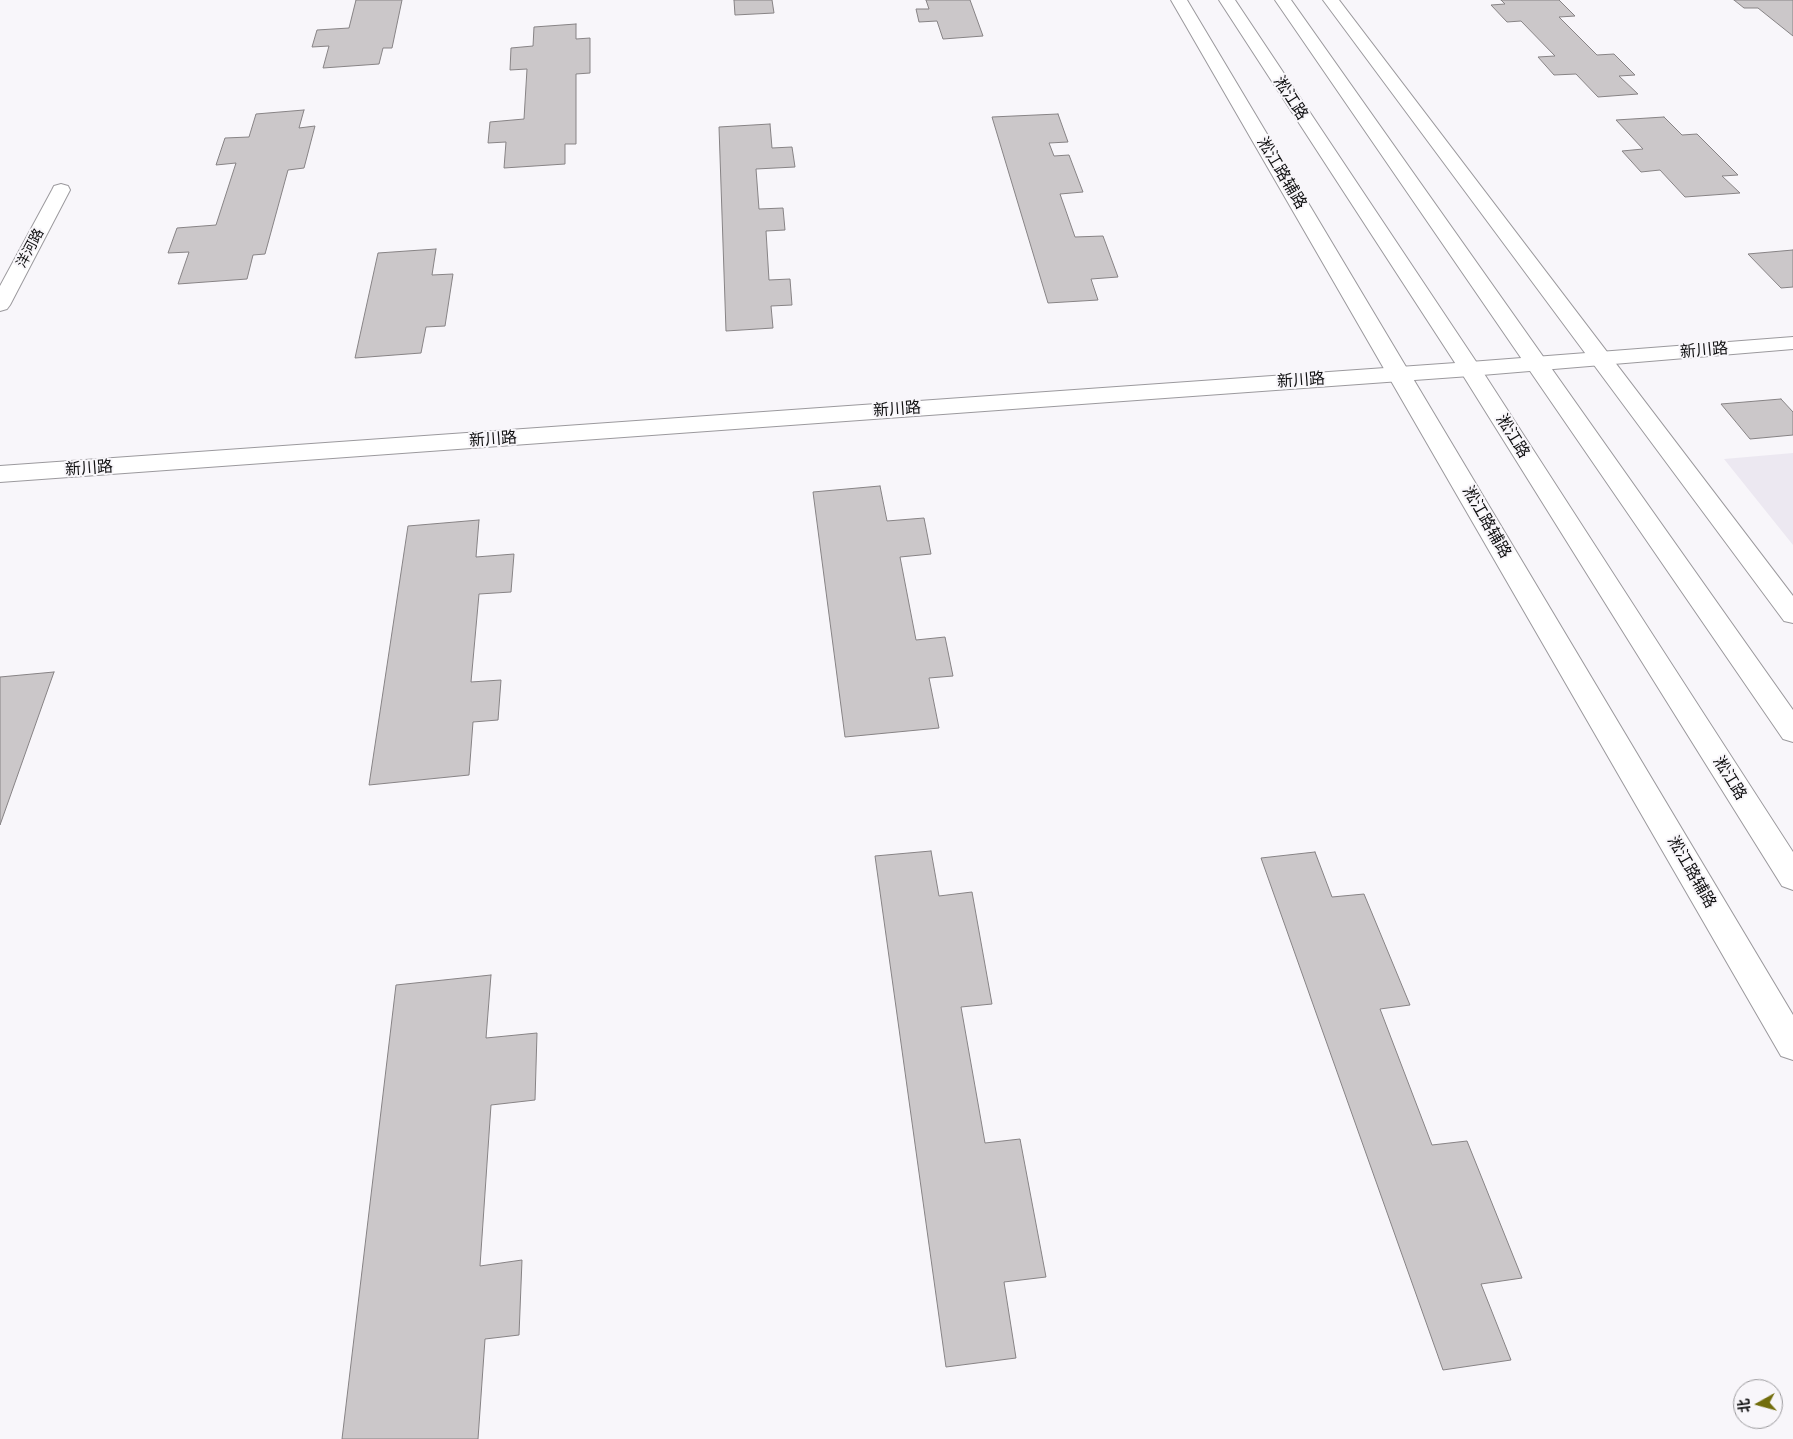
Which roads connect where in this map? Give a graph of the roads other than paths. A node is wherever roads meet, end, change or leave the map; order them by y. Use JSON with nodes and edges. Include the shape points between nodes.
{"nodes":[{"id":1,"x":1180,"y":0,"type":"edge"},
{"id":2,"x":1227,"y":0,"type":"edge"},
{"id":3,"x":1283,"y":0,"type":"edge"},
{"id":4,"x":1331,"y":0,"type":"edge"},
{"id":5,"x":61,"y":190,"type":"dead end"},
{"id":6,"x":0,"y":305,"type":"edge"},
{"id":7,"x":1793,"y":343,"type":"edge"},
{"id":8,"x":1599,"y":358,"type":"junction"},
{"id":9,"x":1536,"y":364,"type":"junction"},
{"id":10,"x":1470,"y":369,"type":"junction"},
{"id":11,"x":1400,"y":373,"type":"junction"},
{"id":12,"x":0,"y":474,"type":"edge"},
{"id":13,"x":1793,"y":614,"type":"edge"},
{"id":14,"x":1793,"y":731,"type":"edge"},
{"id":15,"x":1793,"y":877,"type":"edge"},
{"id":16,"x":1793,"y":1045,"type":"edge"}],
"edges":[{"from":1,"to":11,"type":"street","name":"淞江路辅路"},
{"from":2,"to":10,"type":"street","name":"淞江路"},
{"from":3,"to":9,"type":"street"},
{"from":4,"to":8,"type":"street"},
{"from":5,"to":6,"type":"street","name":"洋河路"},
{"from":7,"to":8,"type":"street","name":"新川路"},
{"from":8,"to":9,"type":"street","name":"新川路"},
{"from":8,"to":13,"type":"street"},
{"from":9,"to":10,"type":"street","name":"新川路"},
{"from":9,"to":14,"type":"street"},
{"from":10,"to":11,"type":"street","name":"新川路"},
{"from":10,"to":15,"type":"street","name":"淞江路"},
{"from":11,"to":12,"type":"street","name":"新川路"},
{"from":11,"to":16,"type":"street","name":"淞江路辅路"}]}
